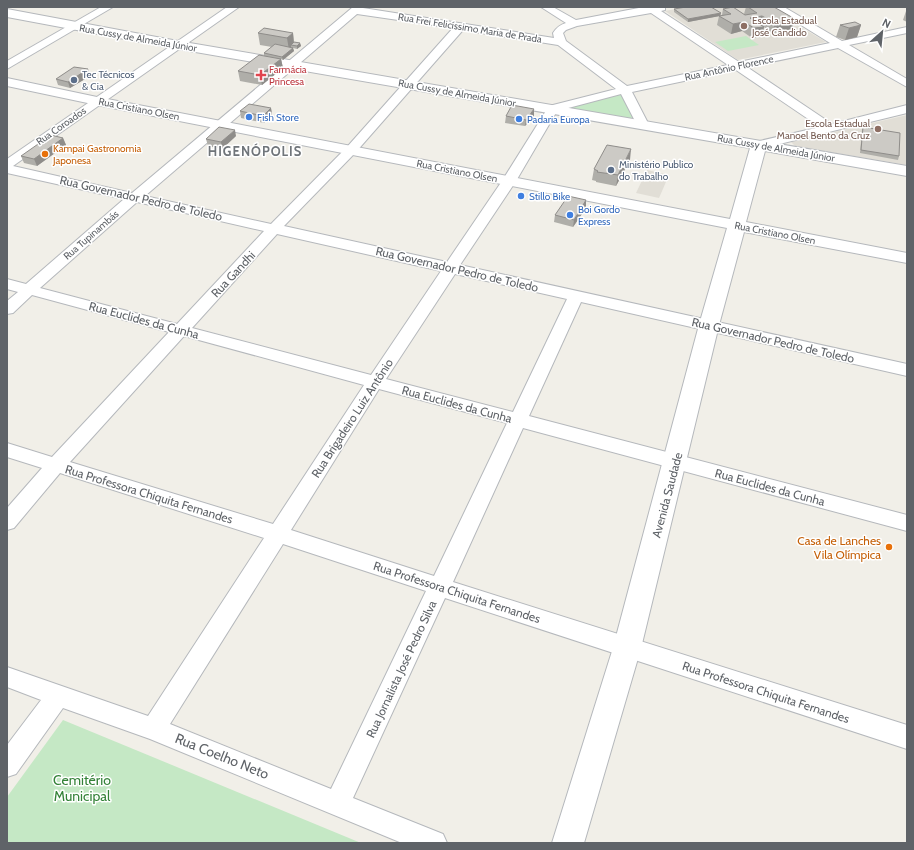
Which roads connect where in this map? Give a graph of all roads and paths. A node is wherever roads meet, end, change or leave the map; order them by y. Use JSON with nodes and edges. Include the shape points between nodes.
{"nodes":[{"id":1,"x":108,"y":7,"type":"edge"},
{"id":2,"x":234,"y":7,"type":"edge"},
{"id":3,"x":406,"y":7,"type":"edge"},
{"id":4,"x":546,"y":7,"type":"edge"},
{"id":5,"x":667,"y":7,"type":"edge"},
{"id":6,"x":777,"y":7,"type":"edge"},
{"id":7,"x":651,"y":8,"type":"edge"},
{"id":8,"x":357,"y":9,"type":"edge"},
{"id":9,"x":7,"y":13,"type":"edge"},
{"id":10,"x":394,"y":17,"type":"junction"},
{"id":11,"x":574,"y":23,"type":"junction"},
{"id":12,"x":73,"y":26,"type":"junction"},
{"id":13,"x":460,"y":27,"type":"junction"},
{"id":14,"x":907,"y":30,"type":"edge"},
{"id":15,"x":561,"y":42,"type":"junction"},
{"id":16,"x":840,"y":44,"type":"junction"},
{"id":17,"x":178,"y":45,"type":"junction"},
{"id":18,"x":290,"y":64,"type":"junction"},
{"id":19,"x":7,"y":66,"type":"edge"},
{"id":20,"x":737,"y":66,"type":"junction"},
{"id":21,"x":7,"y":82,"type":"edge"},
{"id":22,"x":907,"y":84,"type":"edge"},
{"id":23,"x":409,"y":85,"type":"junction"},
{"id":24,"x":625,"y":90,"type":"junction"},
{"id":25,"x":97,"y":101,"type":"junction"},
{"id":26,"x":553,"y":109,"type":"junction"},
{"id":27,"x":907,"y":109,"type":"edge"},
{"id":28,"x":220,"y":124,"type":"junction"},
{"id":29,"x":643,"y":125,"type":"junction"},
{"id":30,"x":830,"y":128,"type":"junction"},
{"id":31,"x":759,"y":145,"type":"junction"},
{"id":32,"x":351,"y":150,"type":"junction"},
{"id":33,"x":7,"y":165,"type":"edge"},
{"id":34,"x":7,"y":168,"type":"edge"},
{"id":35,"x":907,"y":171,"type":"edge"},
{"id":36,"x":509,"y":181,"type":"junction"},
{"id":37,"x":135,"y":197,"type":"junction"},
{"id":38,"x":737,"y":226,"type":"junction"},
{"id":39,"x":275,"y":228,"type":"junction"},
{"id":40,"x":907,"y":258,"type":"edge"},
{"id":41,"x":450,"y":268,"type":"junction"},
{"id":42,"x":7,"y":284,"type":"edge"},
{"id":43,"x":29,"y":290,"type":"junction"},
{"id":44,"x":576,"y":296,"type":"junction"},
{"id":45,"x":7,"y":309,"type":"edge"},
{"id":46,"x":709,"y":325,"type":"junction"},
{"id":47,"x":181,"y":330,"type":"junction"},
{"id":48,"x":907,"y":370,"type":"edge"},
{"id":49,"x":375,"y":382,"type":"junction"},
{"id":50,"x":518,"y":420,"type":"junction"},
{"id":51,"x":7,"y":450,"type":"edge"},
{"id":52,"x":676,"y":462,"type":"junction"},
{"id":53,"x":56,"y":465,"type":"junction"},
{"id":54,"x":7,"y":522,"type":"edge"},
{"id":55,"x":907,"y":523,"type":"edge"},
{"id":56,"x":278,"y":534,"type":"junction"},
{"id":57,"x":439,"y":586,"type":"junction"},
{"id":58,"x":627,"y":648,"type":"junction"},
{"id":59,"x":7,"y":677,"type":"edge"},
{"id":60,"x":59,"y":695,"type":"junction"},
{"id":61,"x":153,"y":729,"type":"junction"},
{"id":62,"x":907,"y":737,"type":"edge"},
{"id":63,"x":7,"y":765,"type":"edge"},
{"id":64,"x":338,"y":803,"type":"junction"},
{"id":65,"x":434,"y":843,"type":"edge"},
{"id":66,"x":568,"y":843,"type":"edge"}],
"edges":[{"from":1,"to":12,"type":"street"},
{"from":2,"to":17,"type":"street","name":"Rua Coroados"},
{"from":3,"to":10,"type":"street"},
{"from":4,"to":11,"type":"street"},
{"from":5,"to":7,"type":"street"},
{"from":6,"to":16,"type":"street"},
{"from":7,"to":11,"type":"street"},
{"from":7,"to":20,"type":"street"},
{"from":8,"to":10,"type":"street","name":"Rua Frei Felicíssimo Maria de Prada"},
{"from":8,"to":18,"type":"street","name":"Rua Tupinambás"},
{"from":9,"to":12,"type":"street","name":"Rua Cussy de Almeida Júnior"},
{"from":10,"to":13,"type":"street","name":"Rua Frei Felicíssimo Maria de Prada"},
{"from":11,"to":15,"type":"street","via":[[562,28],[558,33]]},
{"from":12,"to":17,"type":"street","name":"Rua Cussy de Almeida Júnior"},
{"from":12,"to":19,"type":"street"},
{"from":13,"to":15,"type":"street","name":"Rua Frei Felicíssimo Maria de Prada"},
{"from":13,"to":23,"type":"street","name":"Rua Gandhi"},
{"from":14,"to":16,"type":"street","name":"Rua Antônio Florence"},
{"from":15,"to":24,"type":"street"},
{"from":16,"to":20,"type":"street","name":"Rua Antônio Florence"},
{"from":16,"to":22,"type":"street"},
{"from":17,"to":18,"type":"street","name":"Rua Cussy de Almeida Júnior"},
{"from":17,"to":25,"type":"street","name":"Rua Coroados"},
{"from":18,"to":23,"type":"street","name":"Rua Cussy de Almeida Júnior"},
{"from":18,"to":28,"type":"street","name":"Rua Tupinambás"},
{"from":20,"to":24,"type":"street","name":"Rua Antônio Florence"},
{"from":20,"to":30,"type":"street"},
{"from":21,"to":25,"type":"street","name":"Rua Cristiano Olsen"},
{"from":23,"to":26,"type":"street","name":"Rua Cussy de Almeida Júnior"},
{"from":23,"to":32,"type":"street","name":"Rua Gandhi"},
{"from":24,"to":26,"type":"street","name":"Rua Antônio Florence"},
{"from":24,"to":29,"type":"street"},
{"from":25,"to":28,"type":"street","name":"Rua Cristiano Olsen"},
{"from":25,"to":33,"type":"street","name":"Rua Coroados"},
{"from":26,"to":29,"type":"street","name":"Rua Cussy de Almeida Júnior"},
{"from":26,"to":36,"type":"street","name":"Rua Brigadeiro Luiz Antônio"},
{"from":27,"to":30,"type":"street"},
{"from":28,"to":32,"type":"street","name":"Rua Cristiano Olsen"},
{"from":28,"to":37,"type":"street","name":"Rua Tupinambás"},
{"from":29,"to":31,"type":"street","name":"Rua Cussy de Almeida Júnior"},
{"from":30,"to":31,"type":"street"},
{"from":31,"to":35,"type":"street","name":"Rua Cussy de Almeida Júnior"},
{"from":31,"to":38,"type":"street","name":"Avenida Saudade"},
{"from":32,"to":36,"type":"street","name":"Rua Cristiano Olsen"},
{"from":32,"to":39,"type":"street","name":"Rua Gandhi"},
{"from":34,"to":37,"type":"street","name":"Rua Governador Pedro de Toledo"},
{"from":36,"to":38,"type":"street","name":"Rua Cristiano Olsen"},
{"from":36,"to":41,"type":"street","name":"Rua Brigadeiro Luiz Antônio"},
{"from":37,"to":39,"type":"street","name":"Rua Governador Pedro de Toledo"},
{"from":37,"to":43,"type":"street","name":"Rua Tupinambás"},
{"from":38,"to":40,"type":"street","name":"Rua Cristiano Olsen"},
{"from":38,"to":46,"type":"street","name":"Avenida Saudade"},
{"from":39,"to":41,"type":"street","name":"Rua Governador Pedro de Toledo"},
{"from":39,"to":47,"type":"street","name":"Rua Gandhi"},
{"from":41,"to":44,"type":"street","name":"Rua Governador Pedro de Toledo"},
{"from":41,"to":49,"type":"street","name":"Rua Brigadeiro Luiz Antônio"},
{"from":42,"to":43,"type":"street","name":"Rua Euclides da Cunha"},
{"from":43,"to":45,"type":"street","name":"Rua Tupinambás"},
{"from":43,"to":47,"type":"street","name":"Rua Euclides da Cunha"},
{"from":44,"to":46,"type":"street","name":"Rua Governador Pedro de Toledo"},
{"from":44,"to":50,"type":"street","name":"Rua Jornalista José Pedro Silva"},
{"from":46,"to":48,"type":"street","name":"Rua Governador Pedro de Toledo"},
{"from":46,"to":52,"type":"street","name":"Avenida Saudade"},
{"from":47,"to":49,"type":"street","name":"Rua Euclides da Cunha"},
{"from":47,"to":53,"type":"street","name":"Rua Gandhi"},
{"from":49,"to":50,"type":"street","name":"Rua Euclides da Cunha"},
{"from":49,"to":56,"type":"street","name":"Rua Brigadeiro Luiz Antônio"},
{"from":50,"to":52,"type":"street","name":"Rua Euclides da Cunha"},
{"from":50,"to":57,"type":"street","name":"Rua Jornalista José Pedro Silva"},
{"from":51,"to":53,"type":"street","name":"Rua Professora Chiquita Fernandes"},
{"from":52,"to":55,"type":"street","name":"Rua Euclides da Cunha"},
{"from":52,"to":58,"type":"street","name":"Avenida Saudade"},
{"from":53,"to":54,"type":"street","name":"Rua Gandhi"},
{"from":53,"to":56,"type":"street","name":"Rua Professora Chiquita Fernandes"},
{"from":56,"to":57,"type":"street","name":"Rua Professora Chiquita Fernandes"},
{"from":56,"to":61,"type":"street","name":"Rua Brigadeiro Luiz Antônio"},
{"from":57,"to":58,"type":"street","name":"Rua Professora Chiquita Fernandes"},
{"from":57,"to":64,"type":"street","name":"Rua Jornalista José Pedro Silva"},
{"from":58,"to":62,"type":"street","name":"Rua Professora Chiquita Fernandes"},
{"from":58,"to":66,"type":"street","name":"Avenida Saudade"},
{"from":59,"to":60,"type":"street","name":"Rua Coelho Neto"},
{"from":60,"to":61,"type":"street","name":"Rua Coelho Neto"},
{"from":60,"to":63,"type":"street"},
{"from":61,"to":64,"type":"street","name":"Rua Coelho Neto"},
{"from":64,"to":65,"type":"street","name":"Rua Coelho Neto"}]}
